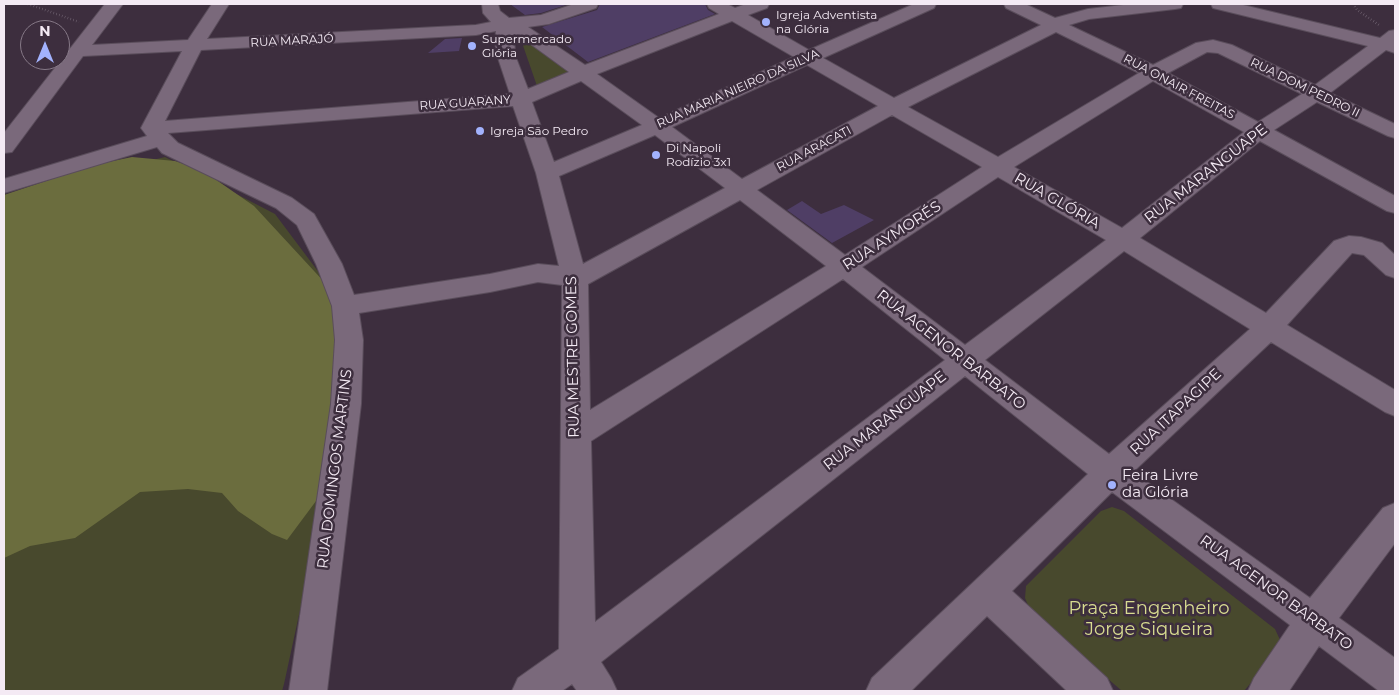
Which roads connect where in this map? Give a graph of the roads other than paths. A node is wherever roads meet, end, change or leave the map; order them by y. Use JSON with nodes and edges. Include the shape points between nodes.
{"nodes":[{"id":1,"x":114,"y":4,"type":"edge"},
{"id":2,"x":220,"y":4,"type":"edge"},
{"id":3,"x":490,"y":4,"type":"edge"},
{"id":4,"x":590,"y":4,"type":"edge"},
{"id":5,"x":761,"y":4,"type":"edge"},
{"id":6,"x":928,"y":4,"type":"edge"},
{"id":7,"x":1012,"y":4,"type":"edge"},
{"id":8,"x":1176,"y":4,"type":"edge"},
{"id":9,"x":1220,"y":4,"type":"edge"},
{"id":10,"x":724,"y":9,"type":"edge"},
{"id":11,"x":506,"y":24,"type":"junction"},
{"id":12,"x":1056,"y":25,"type":"junction"},
{"id":13,"x":1389,"y":38,"type":"edge"},
{"id":14,"x":87,"y":39,"type":"junction"},
{"id":15,"x":197,"y":40,"type":"junction"},
{"id":16,"x":1213,"y":46,"type":"joint"},
{"id":17,"x":807,"y":58,"type":"junction"},
{"id":18,"x":582,"y":73,"type":"junction"},
{"id":19,"x":1154,"y":73,"type":"junction"},
{"id":20,"x":1317,"y":93,"type":"junction"},
{"id":21,"x":522,"y":99,"type":"junction"},
{"id":22,"x":892,"y":107,"type":"junction"},
{"id":23,"x":657,"y":126,"type":"junction"},
{"id":24,"x":1260,"y":130,"type":"junction"},
{"id":25,"x":1395,"y":132,"type":"edge"},
{"id":26,"x":156,"y":133,"type":"junction"},
{"id":27,"x":4,"y":146,"type":"edge"},
{"id":28,"x":998,"y":167,"type":"junction"},
{"id":29,"x":547,"y":172,"type":"junction"},
{"id":30,"x":4,"y":186,"type":"edge"},
{"id":31,"x":740,"y":188,"type":"junction"},
{"id":32,"x":1395,"y":206,"type":"edge"},
{"id":33,"x":1123,"y":239,"type":"junction"},
{"id":34,"x":844,"y":267,"type":"junction"},
{"id":35,"x":1395,"y":269,"type":"edge"},
{"id":36,"x":575,"y":280,"type":"junction"},
{"id":37,"x":345,"y":306,"type":"junction"},
{"id":38,"x":1268,"y":328,"type":"junction"},
{"id":39,"x":963,"y":360,"type":"junction"},
{"id":40,"x":1395,"y":404,"type":"edge"},
{"id":41,"x":575,"y":435,"type":"junction"},
{"id":42,"x":1110,"y":473,"type":"junction"},
{"id":43,"x":1395,"y":518,"type":"edge"},
{"id":44,"x":987,"y":592,"type":"junction"},
{"id":45,"x":1315,"y":620,"type":"junction"},
{"id":46,"x":577,"y":658,"type":"junction"},
{"id":47,"x":1395,"y":680,"type":"edge"},
{"id":48,"x":308,"y":691,"type":"edge"},
{"id":49,"x":531,"y":691,"type":"edge"},
{"id":50,"x":598,"y":691,"type":"edge"},
{"id":51,"x":885,"y":691,"type":"edge"},
{"id":52,"x":1094,"y":691,"type":"edge"},
{"id":53,"x":1267,"y":691,"type":"edge"}],
"edges":[{"from":1,"to":14,"type":"street"},
{"from":2,"to":15,"type":"street"},
{"from":3,"to":11,"type":"street","via":[[494,16]]},
{"from":4,"to":11,"type":"street","name":"RUA MARAJÓ","via":[[542,20]]},
{"from":5,"to":10,"type":"street","name":"RUA GUARANY"},
{"from":6,"to":17,"type":"street","name":"RUA MARIA NIEIRO DA SILVA"},
{"from":7,"to":12,"type":"street","name":"RUA ONAIR FREITAS"},
{"from":8,"to":12,"type":"street","name":"RUA ARACATI","via":[[1077,16]]},
{"from":9,"to":13,"type":"street"},
{"from":10,"to":17,"type":"street","name":"RUA GLÓRIA"},
{"from":10,"to":18,"type":"street","name":"RUA GUARANY"},
{"from":11,"to":15,"type":"street","name":"RUA MARAJÓ","via":[[476,30]]},
{"from":11,"to":18,"type":"street","name":"RUA AGENOR BARBATO","via":[[527,33]]},
{"from":11,"to":21,"type":"street","name":"RUA MESTRE GOMES","via":[[506,55]]},
{"from":12,"to":19,"type":"street","name":"RUA ONAIR FREITAS"},
{"from":12,"to":22,"type":"street","name":"RUA ARACATI"},
{"from":13,"to":20,"type":"street","name":"RUA MARANGUAPE"},
{"from":14,"to":15,"type":"street","name":"RUA MARAJÓ"},
{"from":14,"to":27,"type":"street"},
{"from":15,"to":26,"type":"street"},
{"from":16,"to":19,"type":"street","name":"RUA AYMORÉS","via":[[1202,47]]},
{"from":16,"to":20,"type":"street","name":"RUA DOM PEDRO II"},
{"from":17,"to":22,"type":"street","name":"RUA GLÓRIA"},
{"from":17,"to":23,"type":"street","name":"RUA MARIA NIEIRO DA SILVA"},
{"from":18,"to":21,"type":"street","name":"RUA GUARANY"},
{"from":18,"to":23,"type":"street","name":"RUA AGENOR BARBATO"},
{"from":19,"to":24,"type":"street","name":"RUA ONAIR FREITAS"},
{"from":19,"to":28,"type":"street","name":"RUA AYMORÉS"},
{"from":20,"to":24,"type":"street","name":"RUA MARANGUAPE"},
{"from":20,"to":25,"type":"street","name":"RUA DOM PEDRO II"},
{"from":21,"to":26,"type":"street","name":"RUA GUARANY"},
{"from":21,"to":29,"type":"street","name":"RUA MESTRE GOMES"},
{"from":22,"to":28,"type":"street","name":"RUA GLÓRIA"},
{"from":22,"to":31,"type":"street","name":"RUA ARACATI"},
{"from":23,"to":29,"type":"street","name":"RUA MARIA NIEIRO DA SILVA"},
{"from":23,"to":31,"type":"street","name":"RUA AGENOR BARBATO"},
{"from":24,"to":32,"type":"street","name":"RUA ONAIR FREITAS"},
{"from":24,"to":33,"type":"street","name":"RUA MARANGUAPE"},
{"from":26,"to":30,"type":"street","name":"RUA GUARANY"},
{"from":26,"to":37,"type":"street","name":"RUA DOMINGOS MARTINS","via":[[170,148],[284,203],[306,220],[325,255]]},
{"from":28,"to":33,"type":"street","name":"RUA GLÓRIA"},
{"from":28,"to":34,"type":"street","name":"RUA AYMORÉS"},
{"from":29,"to":36,"type":"street","name":"RUA MESTRE GOMES"},
{"from":31,"to":34,"type":"street","name":"RUA AGENOR BARBATO"},
{"from":31,"to":36,"type":"street","name":"RUA ARACATI"},
{"from":33,"to":38,"type":"street","name":"RUA GLÓRIA"},
{"from":33,"to":39,"type":"street","name":"RUA MARANGUAPE"},
{"from":34,"to":39,"type":"street","name":"RUA AGENOR BARBATO"},
{"from":34,"to":41,"type":"street","name":"RUA AYMORÉS"},
{"from":35,"to":38,"type":"street","name":"RUA ITAPAGIPE","via":[[1373,249],[1349,244]]},
{"from":36,"to":37,"type":"street","via":[[557,274],[538,273]]},
{"from":36,"to":41,"type":"street","name":"RUA MESTRE GOMES"},
{"from":37,"to":48,"type":"street","name":"RUA DOMINGOS MARTINS","via":[[349,340],[346,404]]},
{"from":38,"to":40,"type":"street","name":"RUA GLÓRIA"},
{"from":38,"to":42,"type":"street","name":"RUA ITAPAGIPE"},
{"from":39,"to":42,"type":"street","name":"RUA AGENOR BARBATO"},
{"from":39,"to":46,"type":"street","name":"RUA MARANGUAPE"},
{"from":41,"to":46,"type":"street","name":"RUA MESTRE GOMES"},
{"from":42,"to":44,"type":"street","name":"RUA ITAPAGIPE"},
{"from":42,"to":45,"type":"street","name":"RUA AGENOR BARBATO"},
{"from":43,"to":45,"type":"street"},
{"from":44,"to":51,"type":"street","name":"RUA ITAPAGIPE"},
{"from":44,"to":52,"type":"street"},
{"from":45,"to":47,"type":"street","name":"RUA AGENOR BARBATO"},
{"from":45,"to":53,"type":"street"},
{"from":46,"to":49,"type":"street","name":"RUA MARANGUAPE"},
{"from":46,"to":50,"type":"street"}]}
